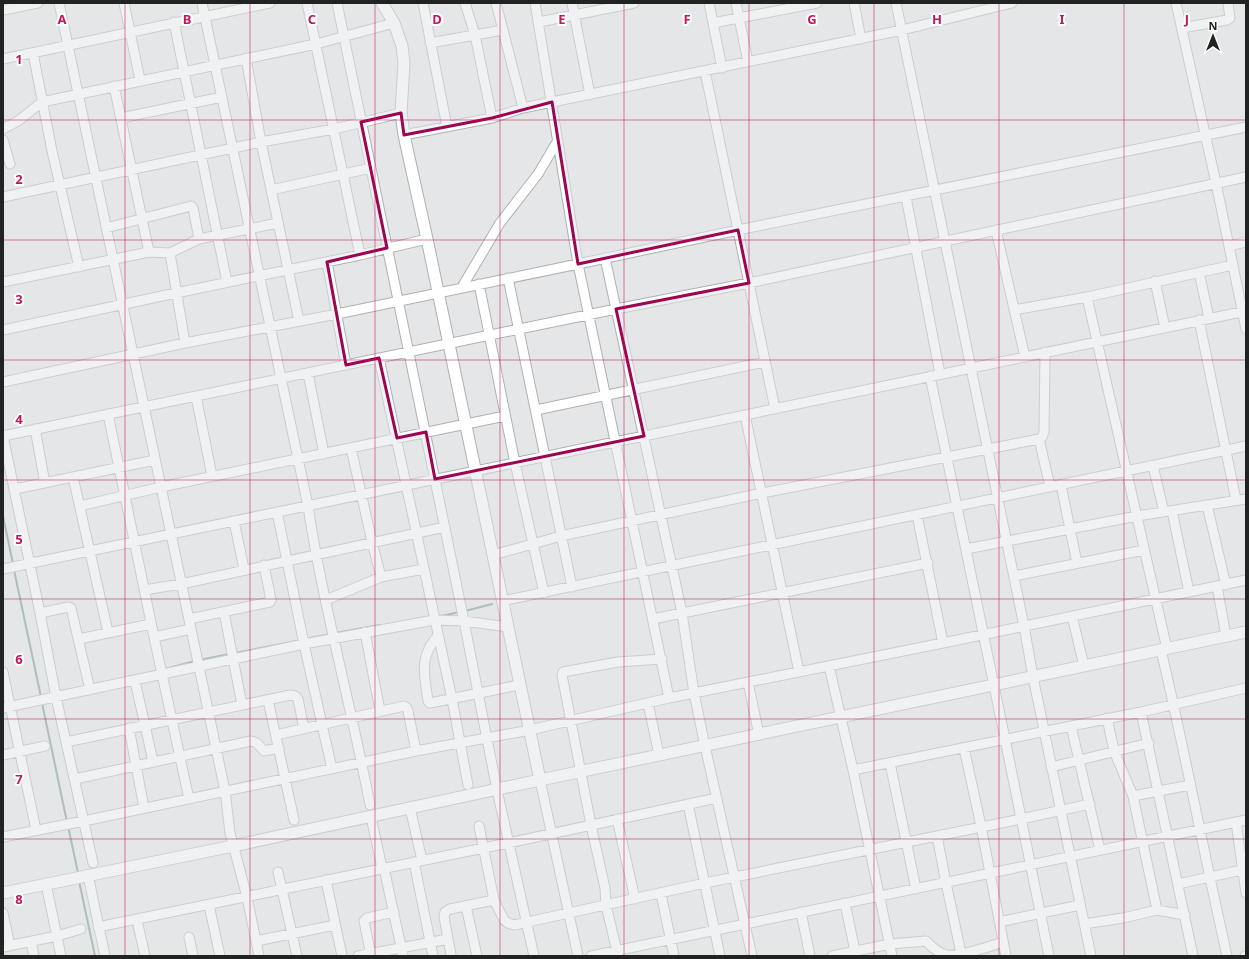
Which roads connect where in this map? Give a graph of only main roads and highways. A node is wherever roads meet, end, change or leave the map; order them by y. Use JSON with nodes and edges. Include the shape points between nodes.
{"nodes":[{"id":1,"x":383,"y":3,"type":"edge"},
{"id":2,"x":1246,"y":632,"type":"edge"},
{"id":3,"x":540,"y":780,"type":"junction"},
{"id":4,"x":3,"y":893,"type":"edge"}],
"edges":[{"from":1,"to":3,"type":"main road","via":[[402,46],[401,113],[404,135]]},
{"from":2,"to":3,"type":"main road"},
{"from":3,"to":4,"type":"main road"}]}
